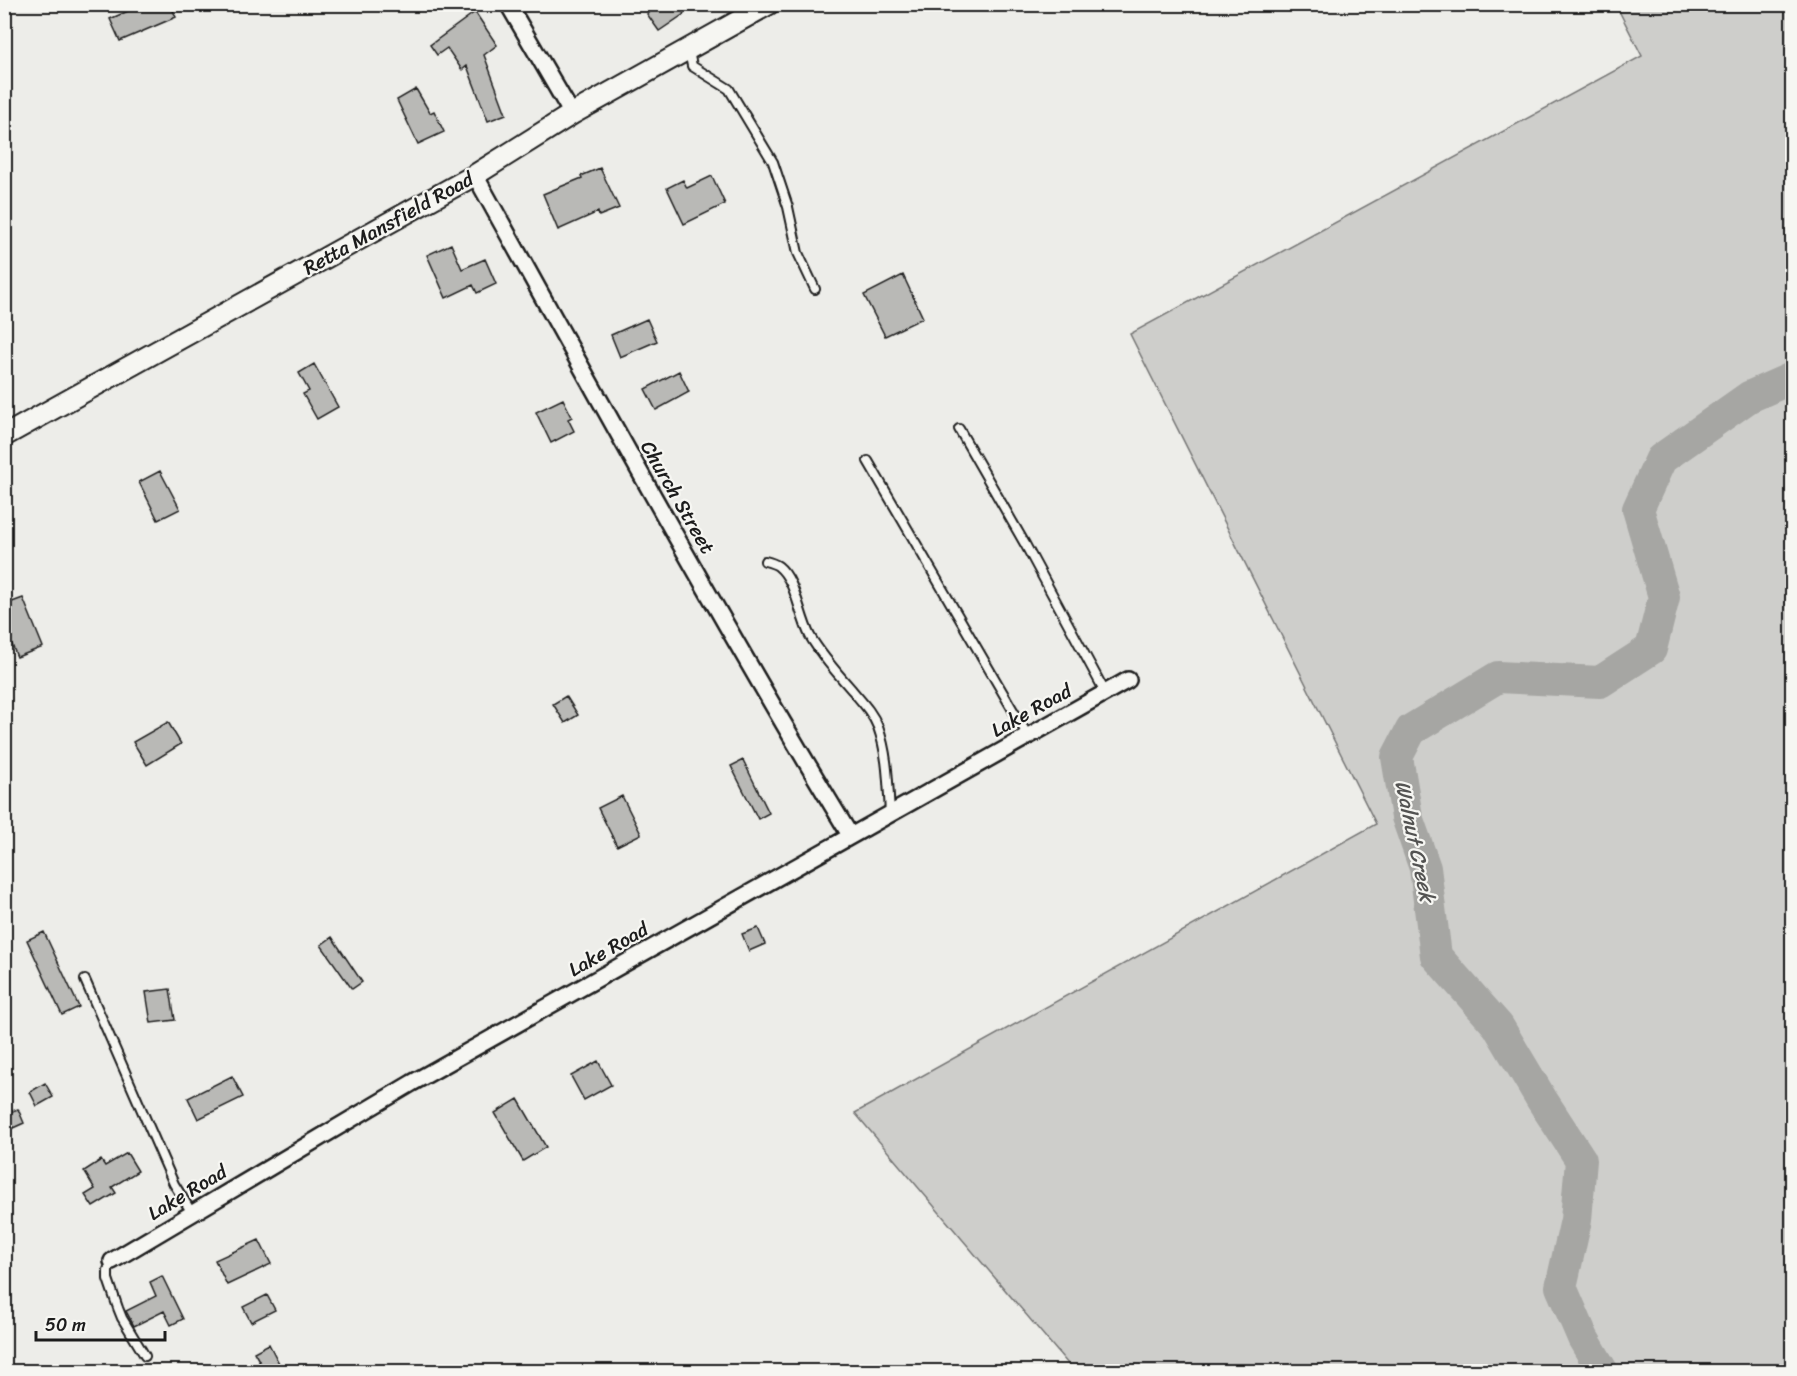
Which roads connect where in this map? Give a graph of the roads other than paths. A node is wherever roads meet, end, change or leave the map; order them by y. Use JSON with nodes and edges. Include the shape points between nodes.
{"nodes":[{"id":1,"x":508,"y":4,"type":"edge"},
{"id":2,"x":769,"y":4,"type":"edge"},
{"id":3,"x":688,"y":49,"type":"junction"},
{"id":4,"x":572,"y":114,"type":"junction"},
{"id":5,"x":475,"y":175,"type":"junction"},
{"id":6,"x":815,"y":289,"type":"dead end"},
{"id":7,"x":959,"y":429,"type":"dead end"},
{"id":8,"x":4,"y":436,"type":"edge"},
{"id":9,"x":868,"y":461,"type":"dead end"},
{"id":10,"x":765,"y":561,"type":"dead end"},
{"id":11,"x":1128,"y":680,"type":"dead end"},
{"id":12,"x":1105,"y":692,"type":"junction"},
{"id":13,"x":1028,"y":736,"type":"junction"},
{"id":14,"x":890,"y":813,"type":"junction"},
{"id":15,"x":850,"y":835,"type":"junction"},
{"id":16,"x":85,"y":980,"type":"dead end"},
{"id":17,"x":192,"y":1213,"type":"junction"},
{"id":18,"x":112,"y":1261,"type":"joint"},
{"id":19,"x":145,"y":1356,"type":"dead end"}],
"edges":[{"from":1,"to":4,"type":"street"},
{"from":2,"to":3,"type":"street","name":"Retta Mansfield Road"},
{"from":3,"to":4,"type":"street","name":"Retta Mansfield Road"},
{"from":3,"to":6,"type":"lane","via":[[692,66],[729,89],[773,162],[798,253]]},
{"from":4,"to":5,"type":"street","name":"Retta Mansfield Road"},
{"from":5,"to":8,"type":"street","name":"Retta Mansfield Road"},
{"from":5,"to":15,"type":"street","name":"Church Street","via":[[634,462]]},
{"from":7,"to":12,"type":"lane"},
{"from":9,"to":13,"type":"lane"},
{"from":10,"to":14,"type":"lane","via":[[778,566],[790,580],[810,636],[868,708],[877,725],[888,767]]},
{"from":11,"to":12,"type":"street","name":"Lake Road"},
{"from":12,"to":13,"type":"street","name":"Lake Road"},
{"from":13,"to":14,"type":"street","name":"Lake Road"},
{"from":14,"to":15,"type":"street","name":"Lake Road"},
{"from":15,"to":17,"type":"street","name":"Lake Road","via":[[412,1083]]},
{"from":16,"to":17,"type":"lane","via":[[174,1184]]},
{"from":17,"to":18,"type":"street","name":"Lake Road"},
{"from":18,"to":19,"type":"lane","via":[[108,1279],[118,1308]]}]}
